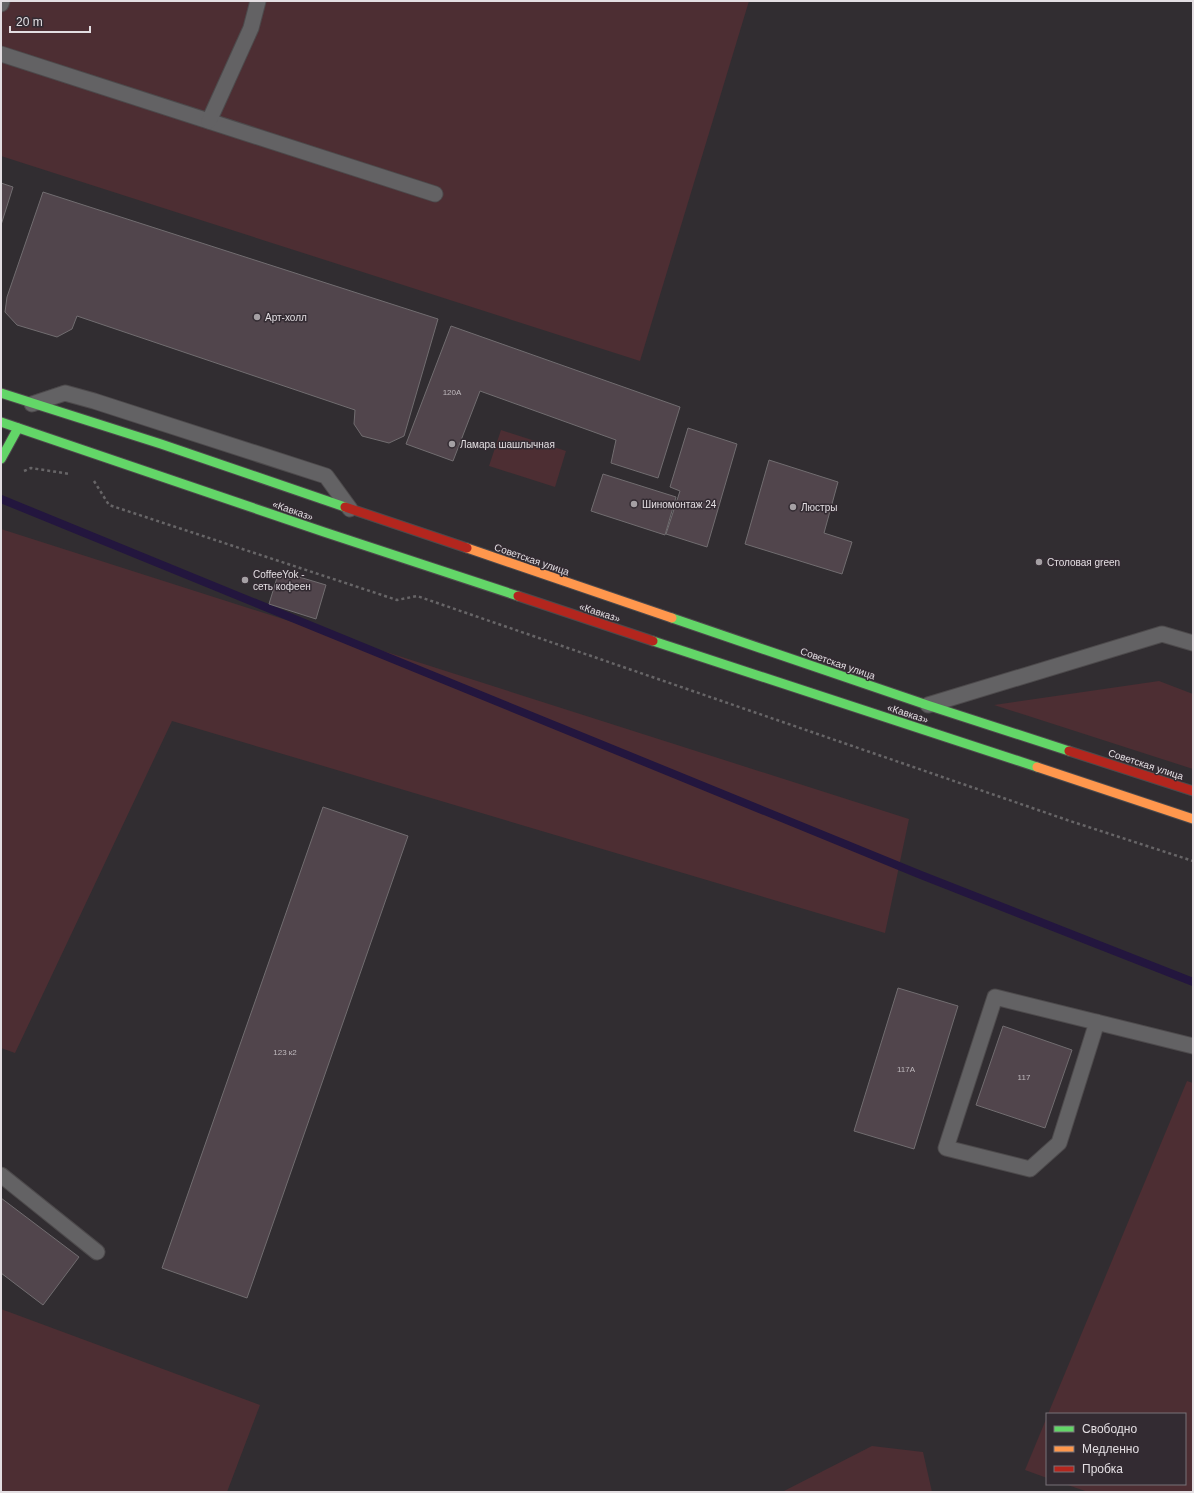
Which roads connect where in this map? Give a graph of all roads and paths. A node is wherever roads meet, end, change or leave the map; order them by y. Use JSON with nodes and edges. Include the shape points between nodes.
{"nodes":[{"id":1,"x":258,"y":1,"type":"edge"},
{"id":2,"x":1,"y":54,"type":"edge"},
{"id":3,"x":209,"y":121,"type":"junction"},
{"id":4,"x":435,"y":194,"type":"dead end"},
{"id":5,"x":1,"y":393,"type":"edge"},
{"id":6,"x":31,"y":404,"type":"junction"},
{"id":7,"x":1,"y":422,"type":"edge"},
{"id":8,"x":18,"y":428,"type":"junction"},
{"id":9,"x":1,"y":459,"type":"edge"},
{"id":10,"x":76,"y":474,"type":"dead end"},
{"id":11,"x":18,"y":475,"type":"dead end"},
{"id":12,"x":91,"y":477,"type":"dead end"},
{"id":13,"x":350,"y":509,"type":"junction"},
{"id":14,"x":478,"y":552,"type":"joint"},
{"id":15,"x":1193,"y":643,"type":"edge"},
{"id":16,"x":927,"y":706,"type":"junction"},
{"id":17,"x":1193,"y":791,"type":"edge"},
{"id":18,"x":1193,"y":820,"type":"edge"},
{"id":19,"x":1193,"y":861,"type":"edge"},
{"id":20,"x":1097,"y":1022,"type":"junction"},
{"id":21,"x":1193,"y":1046,"type":"edge"},
{"id":22,"x":1,"y":1175,"type":"edge"},
{"id":23,"x":97,"y":1252,"type":"dead end"}],
"edges":[{"from":1,"to":3,"type":"lane","via":[[251,28]]},
{"from":2,"to":3,"type":"lane"},
{"from":3,"to":4,"type":"lane"},
{"from":5,"to":6,"type":"main road","name":"«Кавказ»"},
{"from":6,"to":13,"type":"main road","name":"«Кавказ»","via":[[161,444]]},
{"from":6,"to":13,"type":"lane","via":[[65,393],[326,476]]},
{"from":7,"to":8,"type":"main road","name":"«Кавказ»"},
{"from":8,"to":9,"type":"main road"},
{"from":8,"to":18,"type":"main road","name":"«Кавказ»"},
{"from":10,"to":11,"type":"path","via":[[31,468]]},
{"from":12,"to":19,"type":"path","via":[[109,505],[397,600],[416,596]]},
{"from":13,"to":14,"type":"main road","name":"«Кавказ»"},
{"from":14,"to":16,"type":"main road","name":"Советская улица"},
{"from":15,"to":16,"type":"lane","via":[[1162,634]]},
{"from":16,"to":17,"type":"main road","name":"Советская улица"},
{"from":20,"to":20,"type":"lane","via":[[995,997],[946,1148],[1030,1169],[1059,1143]]},
{"from":20,"to":21,"type":"lane"},
{"from":22,"to":23,"type":"lane"}]}
